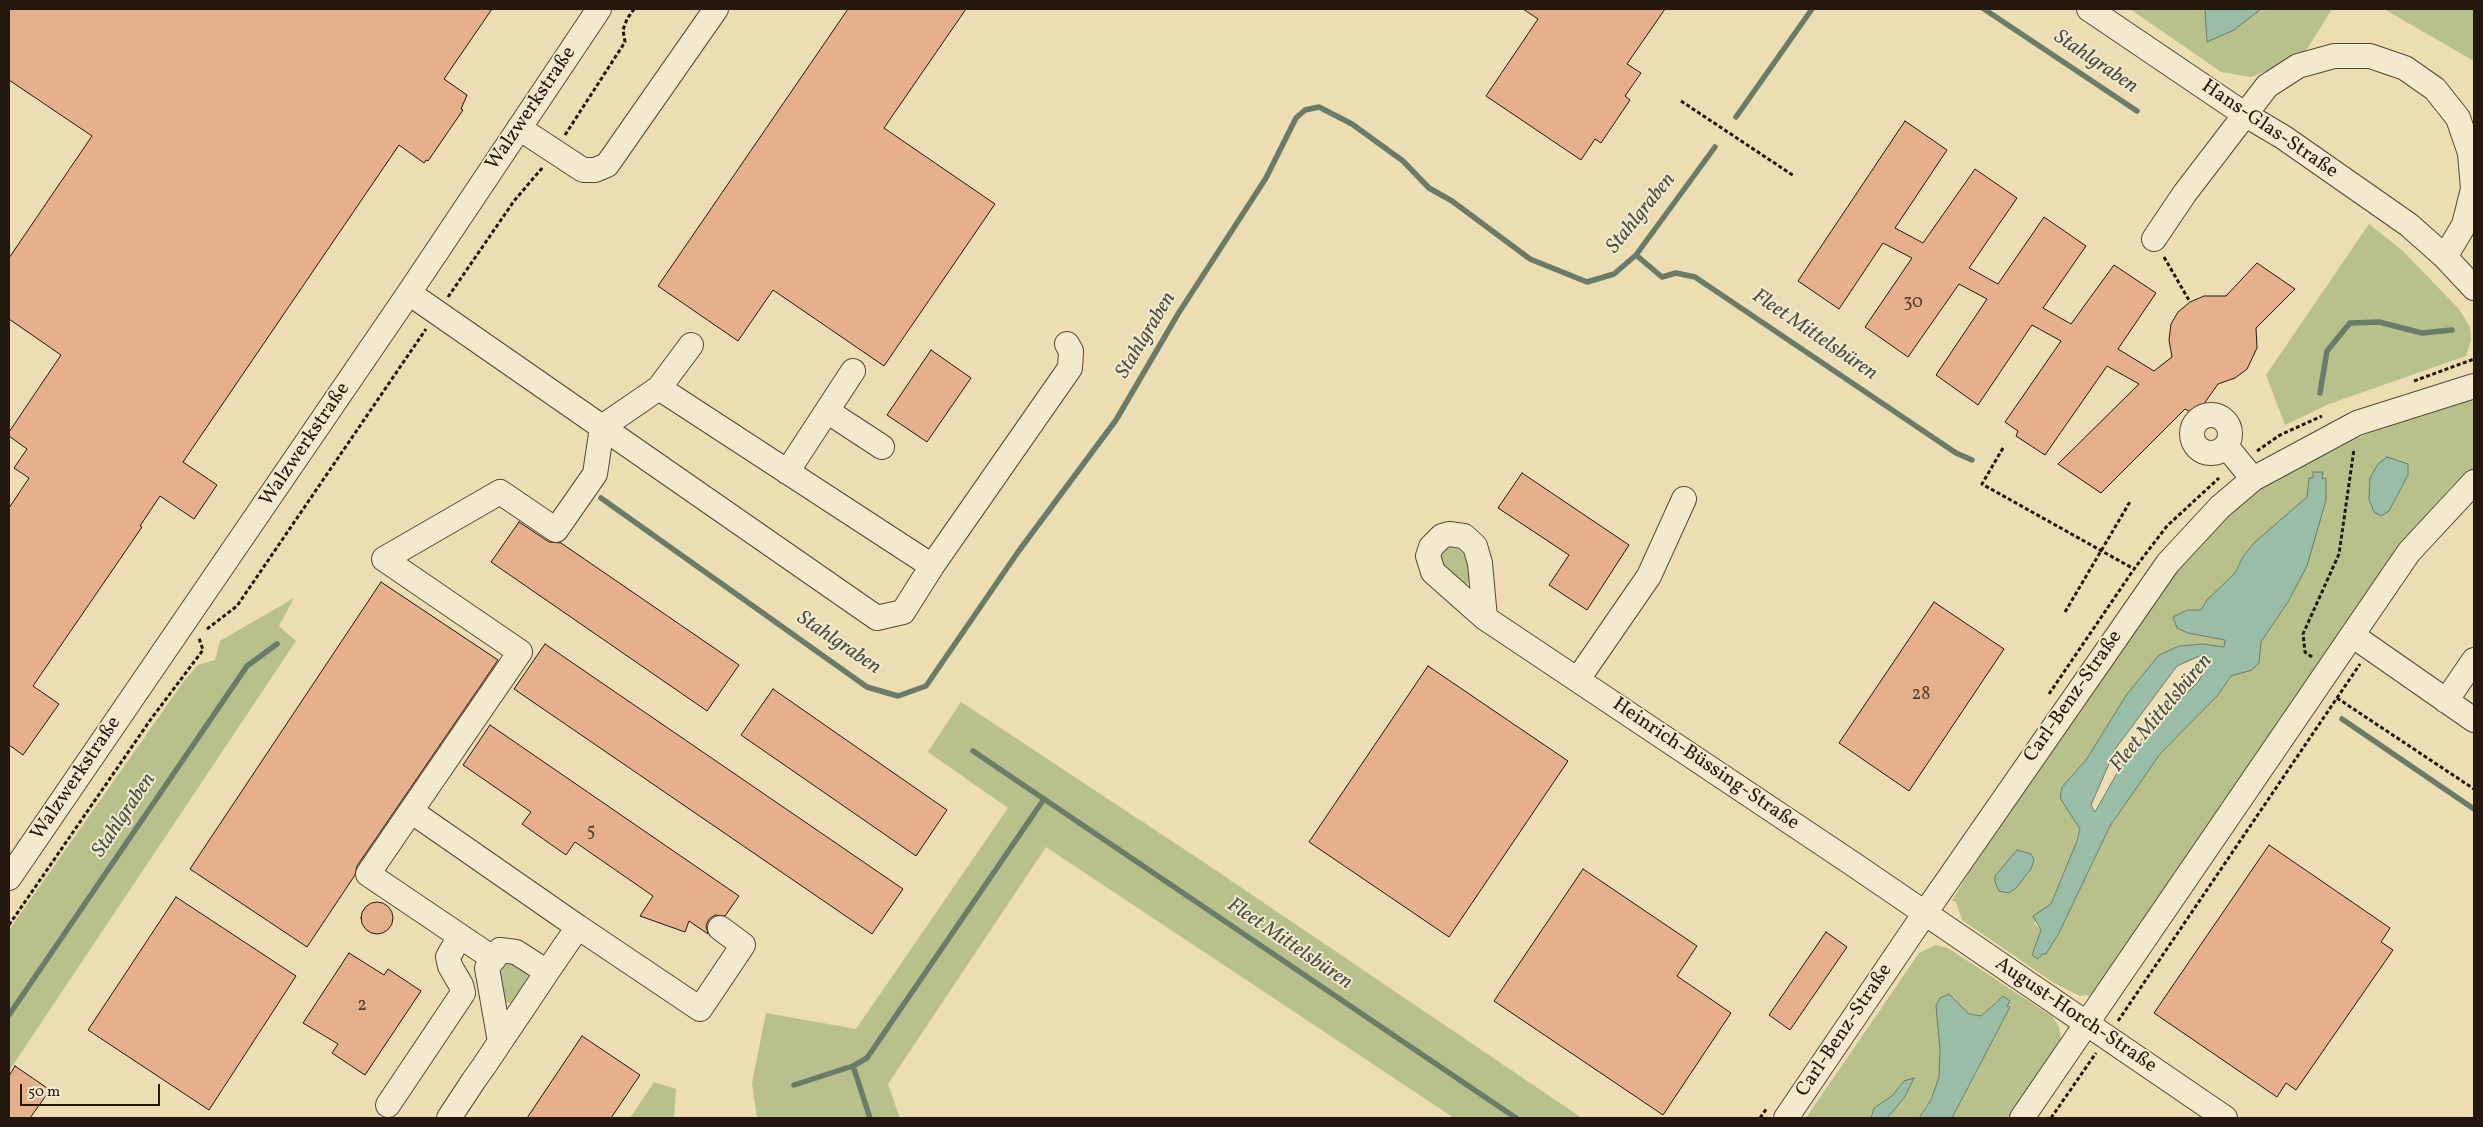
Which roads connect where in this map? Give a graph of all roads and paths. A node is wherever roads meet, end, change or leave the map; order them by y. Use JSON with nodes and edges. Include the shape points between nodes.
{"nodes":[{"id":1,"x":599,"y":9,"type":"edge"},
{"id":2,"x":634,"y":9,"type":"edge"},
{"id":3,"x":716,"y":9,"type":"edge"},
{"id":4,"x":2089,"y":9,"type":"edge"},
{"id":5,"x":1681,"y":101,"type":"dead end"},
{"id":6,"x":2244,"y":114,"type":"junction"},
{"id":7,"x":518,"y":128,"type":"junction"},
{"id":8,"x":554,"y":152,"type":"junction"},
{"id":9,"x":1794,"y":176,"type":"dead end"},
{"id":10,"x":2154,"y":239,"type":"joint"},
{"id":11,"x":2446,"y":257,"type":"junction"},
{"id":12,"x":2474,"y":288,"type":"edge"},
{"id":13,"x":409,"y":294,"type":"junction"},
{"id":14,"x":2474,"y":300,"type":"edge"},
{"id":15,"x":2190,"y":302,"type":"dead end"},
{"id":16,"x":436,"y":314,"type":"junction"},
{"id":17,"x":1067,"y":344,"type":"dead end"},
{"id":18,"x":691,"y":345,"type":"dead end"},
{"id":19,"x":853,"y":371,"type":"dead end"},
{"id":20,"x":2469,"y":382,"type":"edge"},
{"id":21,"x":659,"y":388,"type":"junction"},
{"id":22,"x":827,"y":411,"type":"junction"},
{"id":23,"x":2357,"y":423,"type":"junction"},
{"id":24,"x":602,"y":427,"type":"junction"},
{"id":25,"x":2226,"y":446,"type":"dead end"},
{"id":26,"x":882,"y":447,"type":"dead end"},
{"id":27,"x":2003,"y":448,"type":"dead end"},
{"id":28,"x":787,"y":472,"type":"junction"},
{"id":29,"x":2253,"y":479,"type":"junction"},
{"id":30,"x":2474,"y":482,"type":"edge"},
{"id":31,"x":1684,"y":499,"type":"dead end"},
{"id":32,"x":2131,"y":500,"type":"dead end"},
{"id":33,"x":2101,"y":550,"type":"junction"},
{"id":34,"x":932,"y":566,"type":"junction"},
{"id":35,"x":2134,"y":569,"type":"dead end"},
{"id":36,"x":2065,"y":612,"type":"dead end"},
{"id":37,"x":1485,"y":618,"type":"dead end"},
{"id":38,"x":206,"y":630,"type":"dead end"},
{"id":39,"x":198,"y":635,"type":"dead end"},
{"id":40,"x":2352,"y":635,"type":"junction"},
{"id":41,"x":2371,"y":649,"type":"junction"},
{"id":42,"x":2474,"y":660,"type":"edge"},
{"id":43,"x":2323,"y":677,"type":"junction"},
{"id":44,"x":1578,"y":679,"type":"junction"},
{"id":45,"x":2337,"y":698,"type":"junction"},
{"id":46,"x":2446,"y":701,"type":"junction"},
{"id":47,"x":2474,"y":720,"type":"edge"},
{"id":48,"x":2474,"y":789,"type":"edge"},
{"id":49,"x":411,"y":811,"type":"junction"},
{"id":50,"x":9,"y":878,"type":"edge"},
{"id":51,"x":1925,"y":913,"type":"junction"},
{"id":52,"x":9,"y":925,"type":"edge"},
{"id":53,"x":578,"y":927,"type":"junction"},
{"id":54,"x":720,"y":928,"type":"dead end"},
{"id":55,"x":460,"y":936,"type":"junction"},
{"id":56,"x":494,"y":959,"type":"junction"},
{"id":57,"x":547,"y":972,"type":"junction"},
{"id":58,"x":2086,"y":1024,"type":"junction"},
{"id":59,"x":2106,"y":1038,"type":"junction"},
{"id":60,"x":500,"y":1042,"type":"junction"},
{"id":61,"x":388,"y":1105,"type":"dead end"},
{"id":62,"x":449,"y":1118,"type":"edge"},
{"id":63,"x":1786,"y":1118,"type":"edge"},
{"id":64,"x":2022,"y":1118,"type":"edge"},
{"id":65,"x":2051,"y":1118,"type":"edge"},
{"id":66,"x":2225,"y":1118,"type":"edge"}],
"edges":[{"from":1,"to":7,"type":"street","name":"Walzwerkstraße"},
{"from":2,"to":8,"type":"path","via":[[625,25],[625,42]]},
{"from":3,"to":8,"type":"street","via":[[607,165],[583,170]]},
{"from":4,"to":6,"type":"street","name":"Hans-Glas-Straße"},
{"from":5,"to":9,"type":"path"},
{"from":6,"to":10,"type":"street"},
{"from":6,"to":11,"type":"street","name":"Hans-Glas-Straße","via":[[2283,137],[2409,225]]},
{"from":6,"to":11,"type":"street","via":[[2268,86],[2298,66],[2334,56],[2370,56],[2405,68],[2435,89],[2458,118],[2470,152],[2473,189],[2464,225]]},
{"from":7,"to":8,"type":"street"},
{"from":7,"to":13,"type":"street","name":"Walzwerkstraße"},
{"from":8,"to":16,"type":"path","via":[[514,202]]},
{"from":10,"to":15,"type":"path"},
{"from":11,"to":12,"type":"street","name":"Hans-Glas-Straße"},
{"from":11,"to":14,"type":"street","name":"Hans-Glas-Straße"},
{"from":13,"to":16,"type":"street"},
{"from":13,"to":50,"type":"street","name":"Walzwerkstraße"},
{"from":16,"to":24,"type":"street"},
{"from":16,"to":38,"type":"path","via":[[237,606]]},
{"from":17,"to":34,"type":"street","via":[[1071,351],[1070,368]]},
{"from":18,"to":21,"type":"street"},
{"from":19,"to":22,"type":"street"},
{"from":20,"to":23,"type":"street","name":"Carl-Benz-Straße"},
{"from":21,"to":24,"type":"street"},
{"from":21,"to":28,"type":"street"},
{"from":22,"to":26,"type":"street"},
{"from":22,"to":28,"type":"street"},
{"from":23,"to":29,"type":"street","name":"Carl-Benz-Straße"},
{"from":23,"to":43,"type":"path","via":[[2339,554],[2303,634],[2305,652]]},
{"from":24,"to":34,"type":"street","via":[[876,618],[903,612]]},
{"from":24,"to":49,"type":"street","via":[[594,474],[556,530],[500,492],[384,559],[520,652]]},
{"from":25,"to":29,"type":"street"},
{"from":27,"to":33,"type":"path","via":[[1982,484]]},
{"from":28,"to":34,"type":"street"},
{"from":29,"to":51,"type":"street","name":"Carl-Benz-Straße","via":[[2220,507],[2168,563]]},
{"from":30,"to":40,"type":"street","via":[[2409,552]]},
{"from":31,"to":44,"type":"street","via":[[1649,576]]},
{"from":32,"to":33,"type":"path"},
{"from":33,"to":35,"type":"path"},
{"from":33,"to":36,"type":"path"},
{"from":37,"to":44,"type":"street","name":"Heinrich-Büssing-Straße"},
{"from":39,"to":52,"type":"path","via":[[203,650],[150,718]]},
{"from":40,"to":41,"type":"street"},
{"from":40,"to":43,"type":"street"},
{"from":41,"to":45,"type":"path"},
{"from":41,"to":46,"type":"street"},
{"from":42,"to":46,"type":"street"},
{"from":43,"to":45,"type":"path"},
{"from":43,"to":58,"type":"street"},
{"from":44,"to":51,"type":"street","name":"Heinrich-Büssing-Straße"},
{"from":45,"to":48,"type":"path"},
{"from":45,"to":59,"type":"path"},
{"from":46,"to":47,"type":"street"},
{"from":49,"to":53,"type":"street"},
{"from":49,"to":55,"type":"street","via":[[368,874]]},
{"from":51,"to":58,"type":"street","name":"August-Horch-Straße"},
{"from":51,"to":63,"type":"street","name":"Carl-Benz-Straße"},
{"from":53,"to":54,"type":"street","via":[[700,1009],[743,944]]},
{"from":53,"to":57,"type":"street"},
{"from":55,"to":56,"type":"street"},
{"from":55,"to":61,"type":"street","via":[[448,957],[463,993]]},
{"from":56,"to":57,"type":"street","via":[[500,950],[516,952]]},
{"from":56,"to":60,"type":"street","via":[[487,968]]},
{"from":57,"to":60,"type":"street"},
{"from":58,"to":59,"type":"street","name":"August-Horch-Straße"},
{"from":58,"to":64,"type":"street"},
{"from":59,"to":65,"type":"path"},
{"from":59,"to":66,"type":"street","name":"August-Horch-Straße"},
{"from":60,"to":62,"type":"street"}]}
